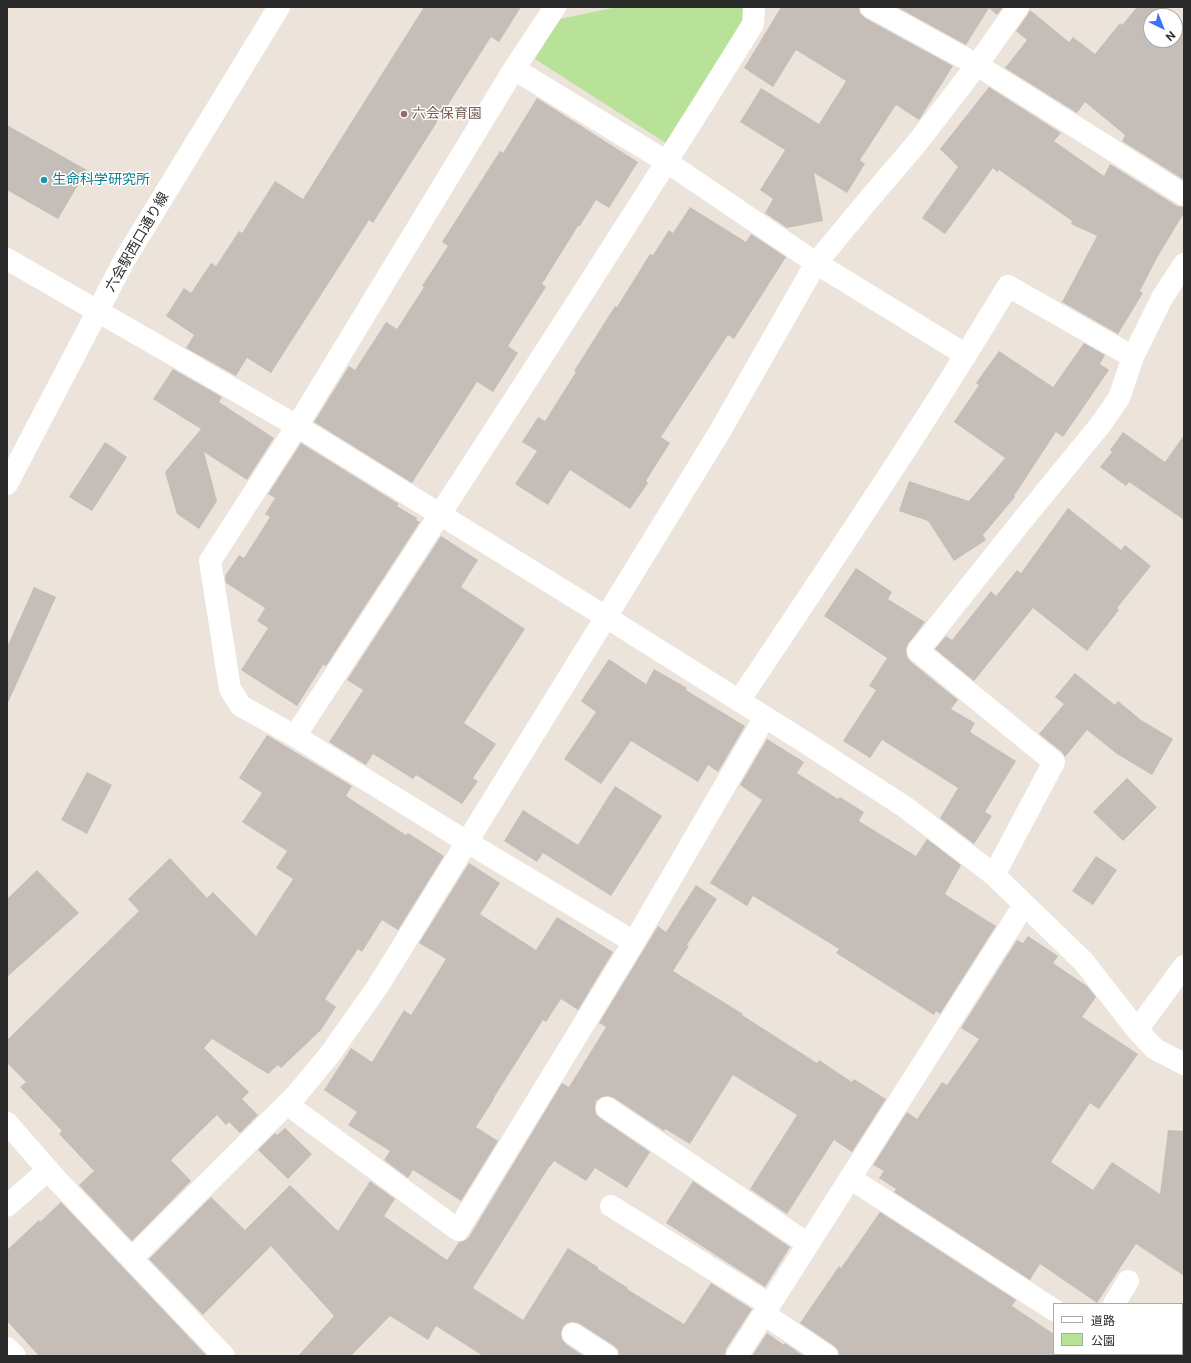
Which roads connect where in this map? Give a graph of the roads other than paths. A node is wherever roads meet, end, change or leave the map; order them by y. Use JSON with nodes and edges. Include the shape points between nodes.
{"nodes":[{"id":1,"x":279,"y":7,"type":"edge"},
{"id":2,"x":556,"y":7,"type":"edge"},
{"id":3,"x":754,"y":7,"type":"edge"},
{"id":4,"x":871,"y":7,"type":"edge"},
{"id":5,"x":1018,"y":7,"type":"edge"},
{"id":6,"x":977,"y":65,"type":"junction"},
{"id":7,"x":514,"y":69,"type":"junction"},
{"id":8,"x":667,"y":162,"type":"junction"},
{"id":9,"x":1184,"y":195,"type":"edge"},
{"id":10,"x":7,"y":259,"type":"edge"},
{"id":11,"x":816,"y":263,"type":"junction"},
{"id":12,"x":1184,"y":264,"type":"edge"},
{"id":13,"x":97,"y":312,"type":"junction"},
{"id":14,"x":966,"y":355,"type":"junction"},
{"id":15,"x":1134,"y":357,"type":"junction"},
{"id":16,"x":297,"y":426,"type":"junction"},
{"id":17,"x":7,"y":484,"type":"edge"},
{"id":18,"x":441,"y":515,"type":"junction"},
{"id":19,"x":606,"y":617,"type":"junction"},
{"id":20,"x":740,"y":701,"type":"junction"},
{"id":21,"x":765,"y":718,"type":"junction"},
{"id":22,"x":295,"y":736,"type":"junction"},
{"id":23,"x":467,"y":842,"type":"junction"},
{"id":24,"x":994,"y":875,"type":"junction"},
{"id":25,"x":1024,"y":905,"type":"junction"},
{"id":26,"x":634,"y":942,"type":"junction"},
{"id":27,"x":1184,"y":966,"type":"edge"},
{"id":28,"x":1137,"y":1030,"type":"junction"},
{"id":29,"x":1184,"y":1064,"type":"edge"},
{"id":30,"x":287,"y":1104,"type":"junction"},
{"id":31,"x":607,"y":1108,"type":"dead end"},
{"id":32,"x":7,"y":1123,"type":"edge"},
{"id":33,"x":48,"y":1170,"type":"junction"},
{"id":34,"x":850,"y":1178,"type":"junction"},
{"id":35,"x":7,"y":1206,"type":"edge"},
{"id":36,"x":611,"y":1206,"type":"dead end"},
{"id":37,"x":808,"y":1244,"type":"junction"},
{"id":38,"x":132,"y":1258,"type":"junction"},
{"id":39,"x":1128,"y":1281,"type":"dead end"},
{"id":40,"x":1115,"y":1303,"type":"edge"},
{"id":41,"x":1053,"y":1309,"type":"edge"},
{"id":42,"x":767,"y":1310,"type":"junction"},
{"id":43,"x":573,"y":1334,"type":"dead end"},
{"id":44,"x":7,"y":1348,"type":"edge"},
{"id":45,"x":15,"y":1356,"type":"edge"},
{"id":46,"x":224,"y":1356,"type":"edge"},
{"id":47,"x":607,"y":1356,"type":"edge"},
{"id":48,"x":737,"y":1356,"type":"edge"},
{"id":49,"x":827,"y":1356,"type":"edge"}],
"edges":[{"from":1,"to":13,"type":"street","name":"六会駅西口通り線","via":[[125,258]]},
{"from":2,"to":7,"type":"street"},
{"from":3,"to":8,"type":"street","via":[[752,24]]},
{"from":4,"to":6,"type":"street"},
{"from":5,"to":6,"type":"street"},
{"from":6,"to":9,"type":"street"},
{"from":6,"to":11,"type":"street","via":[[918,143]]},
{"from":7,"to":8,"type":"street"},
{"from":7,"to":16,"type":"street"},
{"from":8,"to":11,"type":"street"},
{"from":8,"to":18,"type":"street"},
{"from":10,"to":13,"type":"street"},
{"from":11,"to":14,"type":"street"},
{"from":11,"to":19,"type":"street","via":[[719,433]]},
{"from":12,"to":15,"type":"street","via":[[1162,298]]},
{"from":13,"to":16,"type":"street"},
{"from":13,"to":17,"type":"street","name":"六会駅西口通り線"},
{"from":14,"to":15,"type":"street","via":[[1008,286]]},
{"from":14,"to":20,"type":"street","via":[[901,459]]},
{"from":15,"to":24,"type":"street","via":[[1119,398],[1101,424],[918,650],[1054,762]]},
{"from":16,"to":18,"type":"street"},
{"from":16,"to":22,"type":"street","via":[[210,561],[230,690],[241,706]]},
{"from":18,"to":19,"type":"street"},
{"from":18,"to":22,"type":"street"},
{"from":19,"to":20,"type":"street"},
{"from":19,"to":23,"type":"street"},
{"from":20,"to":21,"type":"street"},
{"from":21,"to":24,"type":"street","via":[[905,807]]},
{"from":21,"to":26,"type":"street"},
{"from":22,"to":23,"type":"street"},
{"from":23,"to":26,"type":"street"},
{"from":23,"to":30,"type":"street","via":[[378,986],[330,1054]]},
{"from":24,"to":25,"type":"street"},
{"from":25,"to":28,"type":"street","via":[[1084,962]]},
{"from":25,"to":34,"type":"street"},
{"from":26,"to":30,"type":"street","via":[[458,1230]]},
{"from":27,"to":28,"type":"street"},
{"from":28,"to":29,"type":"street","via":[[1155,1049]]},
{"from":30,"to":38,"type":"street"},
{"from":31,"to":37,"type":"street"},
{"from":32,"to":33,"type":"street"},
{"from":33,"to":35,"type":"street"},
{"from":33,"to":38,"type":"street"},
{"from":34,"to":37,"type":"street"},
{"from":34,"to":41,"type":"street"},
{"from":36,"to":42,"type":"street"},
{"from":37,"to":42,"type":"street"},
{"from":38,"to":46,"type":"street"},
{"from":39,"to":40,"type":"street"},
{"from":42,"to":48,"type":"street"},
{"from":42,"to":49,"type":"street"},
{"from":43,"to":47,"type":"street"},
{"from":44,"to":45,"type":"street"}]}
